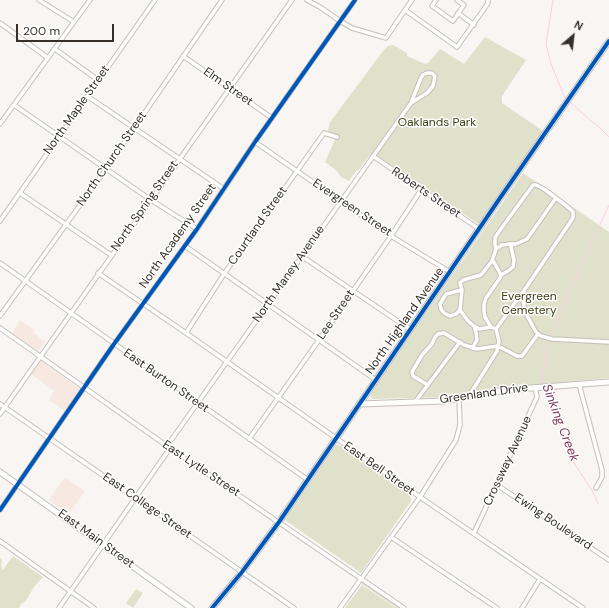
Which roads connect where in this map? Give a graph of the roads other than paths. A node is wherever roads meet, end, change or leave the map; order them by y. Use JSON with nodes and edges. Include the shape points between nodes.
{"nodes":[{"id":1,"x":39,"y":0,"type":"edge"},
{"id":2,"x":90,"y":0,"type":"edge"},
{"id":3,"x":155,"y":0,"type":"edge"},
{"id":4,"x":222,"y":0,"type":"edge"},
{"id":5,"x":292,"y":0,"type":"edge"},
{"id":6,"x":307,"y":0,"type":"edge"},
{"id":7,"x":355,"y":0,"type":"edge"},
{"id":8,"x":412,"y":0,"type":"edge"},
{"id":9,"x":436,"y":0,"type":"edge"},
{"id":10,"x":457,"y":0,"type":"edge"},
{"id":11,"x":488,"y":0,"type":"edge"},
{"id":12,"x":405,"y":10,"type":"junction"},
{"id":13,"x":458,"y":13,"type":"junction"},
{"id":14,"x":340,"y":21,"type":"junction"},
{"id":15,"x":74,"y":22,"type":"junction"},
{"id":16,"x":0,"y":23,"type":"edge"},
{"id":17,"x":474,"y":25,"type":"junction"},
{"id":18,"x":609,"y":41,"type":"edge"},
{"id":19,"x":55,"y":49,"type":"junction"},
{"id":20,"x":184,"y":56,"type":"junction"},
{"id":21,"x":48,"y":58,"type":"junction"},
{"id":22,"x":98,"y":80,"type":"junction"},
{"id":23,"x":230,"y":89,"type":"junction"},
{"id":24,"x":87,"y":96,"type":"junction"},
{"id":25,"x":411,"y":103,"type":"junction"},
{"id":26,"x":14,"y":105,"type":"junction"},
{"id":27,"x":272,"y":118,"type":"junction"},
{"id":28,"x":0,"y":124,"type":"edge"},
{"id":29,"x":134,"y":127,"type":"junction"},
{"id":30,"x":58,"y":137,"type":"junction"},
{"id":31,"x":337,"y":137,"type":"dead end"},
{"id":32,"x":254,"y":142,"type":"junction"},
{"id":33,"x":373,"y":156,"type":"junction"},
{"id":34,"x":179,"y":158,"type":"junction"},
{"id":35,"x":106,"y":169,"type":"junction"},
{"id":36,"x":296,"y":171,"type":"junction"},
{"id":37,"x":224,"y":189,"type":"junction"},
{"id":38,"x":421,"y":190,"type":"junction"},
{"id":39,"x":20,"y":193,"type":"junction"},
{"id":40,"x":556,"y":198,"type":"junction"},
{"id":41,"x":151,"y":200,"type":"junction"},
{"id":42,"x":341,"y":200,"type":"junction"},
{"id":43,"x":0,"y":221,"type":"edge"},
{"id":44,"x":66,"y":224,"type":"junction"},
{"id":45,"x":197,"y":229,"type":"junction"},
{"id":46,"x":479,"y":229,"type":"junction"},
{"id":47,"x":391,"y":236,"type":"junction"},
{"id":48,"x":512,"y":244,"type":"junction"},
{"id":49,"x":185,"y":246,"type":"junction"},
{"id":50,"x":496,"y":249,"type":"junction"},
{"id":51,"x":111,"y":255,"type":"junction"},
{"id":52,"x":303,"y":256,"type":"junction"},
{"id":53,"x":492,"y":260,"type":"junction"},
{"id":54,"x":0,"y":263,"type":"edge"},
{"id":55,"x":450,"y":272,"type":"junction"},
{"id":56,"x":98,"y":273,"type":"junction"},
{"id":57,"x":224,"y":274,"type":"junction"},
{"id":58,"x":501,"y":275,"type":"junction"},
{"id":59,"x":25,"y":281,"type":"junction"},
{"id":60,"x":462,"y":290,"type":"junction"},
{"id":61,"x":352,"y":291,"type":"junction"},
{"id":62,"x":523,"y":292,"type":"junction"},
{"id":63,"x":268,"y":303,"type":"junction"},
{"id":64,"x":143,"y":304,"type":"junction"},
{"id":65,"x":460,"y":310,"type":"junction"},
{"id":66,"x":70,"y":313,"type":"junction"},
{"id":67,"x":0,"y":316,"type":"edge"},
{"id":68,"x":491,"y":326,"type":"junction"},
{"id":69,"x":0,"y":328,"type":"edge"},
{"id":70,"x":496,"y":329,"type":"junction"},
{"id":71,"x":411,"y":330,"type":"junction"},
{"id":72,"x":478,"y":331,"type":"junction"},
{"id":73,"x":186,"y":333,"type":"junction"},
{"id":74,"x":538,"y":334,"type":"junction"},
{"id":75,"x":319,"y":340,"type":"junction"},
{"id":76,"x":460,"y":342,"type":"junction"},
{"id":77,"x":609,"y":342,"type":"edge"},
{"id":78,"x":114,"y":344,"type":"junction"},
{"id":79,"x":498,"y":346,"type":"junction"},
{"id":80,"x":471,"y":347,"type":"junction"},
{"id":81,"x":40,"y":357,"type":"junction"},
{"id":82,"x":228,"y":362,"type":"junction"},
{"id":83,"x":376,"y":380,"type":"junction"},
{"id":84,"x":609,"y":382,"type":"edge"},
{"id":85,"x":578,"y":384,"type":"junction"},
{"id":86,"x":428,"y":385,"type":"junction"},
{"id":87,"x":535,"y":387,"type":"junction"},
{"id":88,"x":84,"y":388,"type":"junction"},
{"id":89,"x":469,"y":396,"type":"junction"},
{"id":90,"x":278,"y":398,"type":"junction"},
{"id":91,"x":459,"y":398,"type":"junction"},
{"id":92,"x":198,"y":402,"type":"junction"},
{"id":93,"x":415,"y":402,"type":"junction"},
{"id":94,"x":0,"y":404,"type":"edge"},
{"id":95,"x":359,"y":404,"type":"junction"},
{"id":96,"x":5,"y":407,"type":"junction"},
{"id":97,"x":0,"y":414,"type":"edge"},
{"id":98,"x":50,"y":438,"type":"junction"},
{"id":99,"x":249,"y":439,"type":"junction"},
{"id":100,"x":336,"y":439,"type":"junction"},
{"id":101,"x":169,"y":447,"type":"junction"},
{"id":102,"x":0,"y":472,"type":"edge"},
{"id":103,"x":308,"y":480,"type":"junction"},
{"id":104,"x":18,"y":484,"type":"junction"},
{"id":105,"x":497,"y":485,"type":"junction"},
{"id":106,"x":596,"y":488,"type":"dead end"},
{"id":107,"x":420,"y":497,"type":"junction"},
{"id":108,"x":135,"y":498,"type":"junction"},
{"id":109,"x":0,"y":510,"type":"edge"},
{"id":110,"x":279,"y":522,"type":"junction"},
{"id":111,"x":474,"y":533,"type":"junction"},
{"id":112,"x":391,"y":537,"type":"junction"},
{"id":113,"x":0,"y":541,"type":"edge"},
{"id":114,"x":103,"y":544,"type":"junction"},
{"id":115,"x":609,"y":560,"type":"edge"},
{"id":116,"x":242,"y":572,"type":"junction"},
{"id":117,"x":361,"y":579,"type":"junction"},
{"id":118,"x":540,"y":579,"type":"junction"},
{"id":119,"x":71,"y":591,"type":"junction"},
{"id":120,"x":59,"y":608,"type":"edge"},
{"id":121,"x":94,"y":608,"type":"edge"},
{"id":122,"x":191,"y":608,"type":"edge"},
{"id":123,"x":212,"y":608,"type":"edge"},
{"id":124,"x":294,"y":608,"type":"edge"},
{"id":125,"x":340,"y":608,"type":"edge"},
{"id":126,"x":404,"y":608,"type":"edge"},
{"id":127,"x":497,"y":608,"type":"edge"},
{"id":128,"x":522,"y":608,"type":"edge"},
{"id":129,"x":583,"y":608,"type":"edge"}],
"edges":[{"from":1,"to":15,"type":"street"},
{"from":2,"to":15,"type":"street"},
{"from":3,"to":22,"type":"street","name":"North Maple Street"},
{"from":4,"to":20,"type":"street","name":"North Church Street"},
{"from":5,"to":23,"type":"street","name":"North Spring Street"},
{"from":6,"to":14,"type":"street"},
{"from":7,"to":14,"type":"street","name":"North Academy Street"},
{"from":8,"to":12,"type":"street"},
{"from":9,"to":13,"type":"street","via":[[432,6],[453,21]]},
{"from":10,"to":13,"type":"street","via":[[464,5]]},
{"from":11,"to":17,"type":"street"},
{"from":12,"to":14,"type":"street","via":[[386,38],[352,28]]},
{"from":12,"to":17,"type":"street","via":[[457,47]]},
{"from":13,"to":17,"type":"street"},
{"from":14,"to":27,"type":"street","name":"North Academy Street"},
{"from":15,"to":19,"type":"street"},
{"from":16,"to":21,"type":"street"},
{"from":18,"to":46,"type":"street","name":"North Highland Avenue"},
{"from":19,"to":21,"type":"street"},
{"from":19,"to":22,"type":"street"},
{"from":20,"to":23,"type":"street","name":"Elm Street"},
{"from":20,"to":29,"type":"street","name":"North Church Street"},
{"from":21,"to":26,"type":"street"},
{"from":22,"to":24,"type":"street","name":"North Maple Street"},
{"from":23,"to":27,"type":"street","name":"Elm Street"},
{"from":23,"to":34,"type":"street","name":"North Spring Street"},
{"from":24,"to":29,"type":"street"},
{"from":24,"to":30,"type":"street","name":"North Maple Street"},
{"from":25,"to":25,"type":"street","via":[[431,90],[436,80],[434,74],[427,73],[422,76]]},
{"from":25,"to":33,"type":"street","name":"North Maney Avenue"},
{"from":26,"to":28,"type":"street"},
{"from":26,"to":30,"type":"street"},
{"from":27,"to":32,"type":"street","name":"North Academy Street"},
{"from":29,"to":34,"type":"street"},
{"from":29,"to":35,"type":"street","name":"North Church Street"},
{"from":30,"to":35,"type":"street"},
{"from":30,"to":39,"type":"street","name":"North Maple Street"},
{"from":31,"to":36,"type":"street","name":"Courtland Street","via":[[324,133]]},
{"from":32,"to":36,"type":"street","name":"Evergreen Street"},
{"from":32,"to":37,"type":"street","name":"North Academy Street"},
{"from":33,"to":38,"type":"street","name":"Roberts Street"},
{"from":33,"to":42,"type":"street","name":"North Maney Avenue"},
{"from":34,"to":37,"type":"street"},
{"from":34,"to":41,"type":"street","name":"North Spring Street"},
{"from":35,"to":41,"type":"street"},
{"from":35,"to":44,"type":"street","name":"North Church Street"},
{"from":36,"to":42,"type":"street","name":"Evergreen Street"},
{"from":36,"to":57,"type":"street","name":"Courtland Street"},
{"from":37,"to":45,"type":"street","name":"North Academy Street"},
{"from":38,"to":46,"type":"street","name":"Roberts Street"},
{"from":38,"to":47,"type":"street","name":"Lee Street"},
{"from":39,"to":43,"type":"street","name":"North Maple Street"},
{"from":39,"to":44,"type":"street"},
{"from":40,"to":48,"type":"street","via":[[527,239]]},
{"from":40,"to":50,"type":"street","via":[[533,185],[495,238]]},
{"from":40,"to":62,"type":"street","via":[[573,212],[573,218]]},
{"from":41,"to":45,"type":"street"},
{"from":41,"to":51,"type":"street","name":"North Spring Street"},
{"from":42,"to":47,"type":"street","name":"Evergreen Street"},
{"from":42,"to":52,"type":"street","name":"North Maney Avenue"},
{"from":44,"to":51,"type":"street"},
{"from":44,"to":59,"type":"street","name":"North Church Street"},
{"from":45,"to":49,"type":"street","name":"North Academy Street"},
{"from":46,"to":55,"type":"street","name":"North Highland Avenue"},
{"from":47,"to":55,"type":"street","name":"Evergreen Street"},
{"from":47,"to":61,"type":"street","name":"Lee Street"},
{"from":48,"to":50,"type":"street","via":[[502,245]]},
{"from":48,"to":58,"type":"street","via":[[513,267]]},
{"from":49,"to":57,"type":"street"},
{"from":49,"to":64,"type":"street","name":"North Academy Street"},
{"from":50,"to":53,"type":"street"},
{"from":51,"to":56,"type":"street","name":"North Spring Street"},
{"from":52,"to":61,"type":"street"},
{"from":52,"to":63,"type":"street","name":"North Maney Avenue"},
{"from":53,"to":58,"type":"street"},
{"from":53,"to":60,"type":"street","via":[[481,274],[463,280],[460,284]]},
{"from":54,"to":59,"type":"street","name":"East Burton Street"},
{"from":55,"to":71,"type":"street","name":"North Highland Avenue"},
{"from":56,"to":64,"type":"street","name":"East Bell Street"},
{"from":56,"to":66,"type":"street","name":"North Spring Street"},
{"from":57,"to":63,"type":"street"},
{"from":57,"to":73,"type":"street","name":"Courtland Street"},
{"from":58,"to":68,"type":"street","via":[[484,304],[485,317]]},
{"from":59,"to":66,"type":"street","name":"East Burton Street"},
{"from":59,"to":67,"type":"street","name":"North Church Street"},
{"from":60,"to":65,"type":"street"},
{"from":60,"to":65,"type":"street","via":[[446,294],[440,304],[444,314],[450,316]]},
{"from":61,"to":71,"type":"street"},
{"from":61,"to":75,"type":"street","name":"Lee Street"},
{"from":62,"to":70,"type":"street"},
{"from":62,"to":74,"type":"street","via":[[524,310]]},
{"from":63,"to":75,"type":"street"},
{"from":63,"to":82,"type":"street","name":"North Maney Avenue"},
{"from":64,"to":73,"type":"street","name":"East Bell Street"},
{"from":64,"to":78,"type":"street","name":"North Academy Street"},
{"from":65,"to":72,"type":"street"},
{"from":66,"to":78,"type":"street","name":"East Burton Street"},
{"from":66,"to":81,"type":"street","name":"North Spring Street"},
{"from":68,"to":70,"type":"street"},
{"from":68,"to":72,"type":"street"},
{"from":69,"to":81,"type":"street","name":"East Lytle Street"},
{"from":70,"to":79,"type":"street"},
{"from":71,"to":83,"type":"street","name":"North Highland Avenue"},
{"from":72,"to":80,"type":"street","via":[[477,340]]},
{"from":73,"to":82,"type":"street","name":"East Bell Street"},
{"from":74,"to":77,"type":"street","via":[[550,338]]},
{"from":74,"to":79,"type":"street","via":[[522,356]]},
{"from":75,"to":83,"type":"street"},
{"from":75,"to":90,"type":"street","name":"Lee Street"},
{"from":76,"to":80,"type":"street"},
{"from":76,"to":86,"type":"street"},
{"from":76,"to":86,"type":"street","via":[[444,333],[438,334],[422,355],[412,372],[413,376]]},
{"from":78,"to":88,"type":"street","name":"North Academy Street"},
{"from":78,"to":92,"type":"street","name":"East Burton Street"},
{"from":79,"to":80,"type":"street","via":[[477,349]]},
{"from":79,"to":89,"type":"street"},
{"from":81,"to":88,"type":"street","name":"East Lytle Street"},
{"from":81,"to":96,"type":"street","name":"North Spring Street"},
{"from":82,"to":90,"type":"street","name":"East Bell Street"},
{"from":82,"to":92,"type":"street","name":"North Maney Avenue"},
{"from":83,"to":95,"type":"street","name":"North Highland Avenue"},
{"from":84,"to":85,"type":"street","name":"Greenland Drive"},
{"from":85,"to":87,"type":"street","name":"Greenland Drive"},
{"from":85,"to":106,"type":"street","via":[[602,470],[602,477]]},
{"from":86,"to":93,"type":"street"},
{"from":87,"to":89,"type":"street","name":"Greenland Drive"},
{"from":87,"to":105,"type":"street","name":"Crossway Avenue","via":[[537,397]]},
{"from":88,"to":98,"type":"street","name":"North Academy Street"},
{"from":88,"to":101,"type":"street","name":"East Lytle Street"},
{"from":89,"to":91,"type":"street","name":"Greenland Drive"},
{"from":90,"to":99,"type":"street","name":"Lee Street"},
{"from":90,"to":100,"type":"street","name":"East Bell Street"},
{"from":91,"to":93,"type":"street","name":"Greenland Drive"},
{"from":91,"to":107,"type":"street","via":[[460,425],[456,440]]},
{"from":92,"to":99,"type":"street","name":"East Burton Street"},
{"from":92,"to":101,"type":"street","name":"North Maney Avenue"},
{"from":93,"to":95,"type":"street","name":"Greenland Drive"},
{"from":94,"to":96,"type":"street","name":"East College Street"},
{"from":95,"to":100,"type":"street","name":"North Highland Avenue"},
{"from":96,"to":97,"type":"street","name":"North Spring Street"},
{"from":96,"to":98,"type":"street","name":"East College Street"},
{"from":98,"to":104,"type":"street","name":"North Academy Street"},
{"from":98,"to":108,"type":"street","name":"East College Street"},
{"from":99,"to":103,"type":"street","name":"East Burton Street"},
{"from":100,"to":103,"type":"street","name":"North Highland Avenue"},
{"from":100,"to":107,"type":"street","name":"East Bell Street"},
{"from":101,"to":108,"type":"street","name":"North Maney Avenue"},
{"from":101,"to":110,"type":"street","name":"East Lytle Street"},
{"from":102,"to":104,"type":"street","name":"East Main Street"},
{"from":103,"to":110,"type":"street","name":"North Highland Avenue"},
{"from":104,"to":109,"type":"street","name":"North Academy Street"},
{"from":104,"to":114,"type":"street","name":"East Main Street"},
{"from":105,"to":111,"type":"street","name":"Crossway Avenue"},
{"from":105,"to":115,"type":"street","name":"Ewing Boulevard"},
{"from":107,"to":111,"type":"street","name":"East Bell Street"},
{"from":107,"to":112,"type":"street"},
{"from":108,"to":114,"type":"street","name":"North Maney Avenue"},
{"from":108,"to":116,"type":"street","name":"East College Street"},
{"from":110,"to":116,"type":"street","name":"North Highland Avenue"},
{"from":110,"to":117,"type":"street","name":"East Lytle Street"},
{"from":111,"to":118,"type":"street","name":"East Bell Street"},
{"from":112,"to":117,"type":"street"},
{"from":112,"to":127,"type":"street"},
{"from":113,"to":119,"type":"street"},
{"from":114,"to":119,"type":"street","name":"North Maney Avenue"},
{"from":114,"to":122,"type":"street","name":"East Main Street"},
{"from":116,"to":123,"type":"street","name":"North Highland Avenue"},
{"from":116,"to":124,"type":"street","name":"East College Street"},
{"from":117,"to":125,"type":"street"},
{"from":117,"to":126,"type":"street","name":"East Lytle Street"},
{"from":118,"to":128,"type":"street"},
{"from":118,"to":129,"type":"street","name":"East Bell Street"},
{"from":119,"to":120,"type":"street","name":"North Maney Avenue"},
{"from":119,"to":121,"type":"street"}]}
